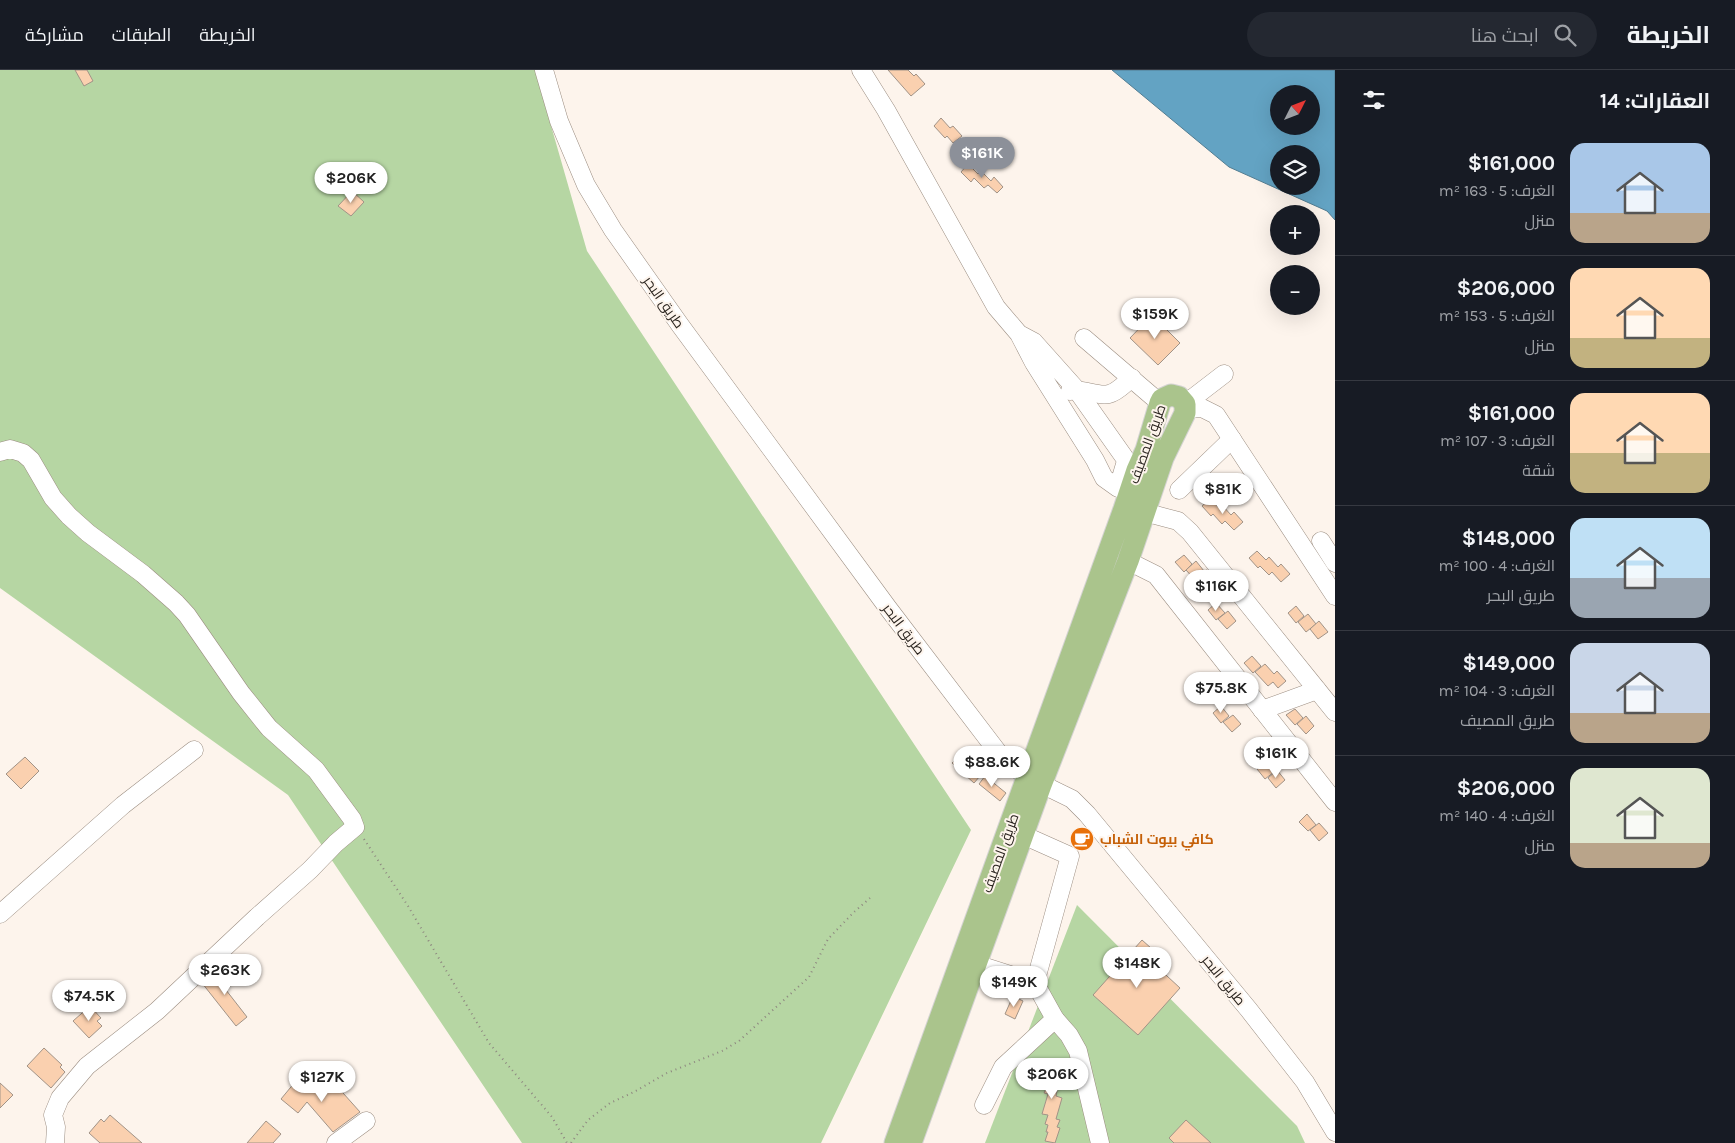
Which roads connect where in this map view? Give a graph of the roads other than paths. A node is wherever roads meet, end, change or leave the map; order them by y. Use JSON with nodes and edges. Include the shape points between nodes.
{"nodes":[{"id":1,"x":544,"y":70,"type":"edge"},
{"id":2,"x":862,"y":70,"type":"edge"},
{"id":3,"x":1020,"y":334,"type":"junction"},
{"id":4,"x":1084,"y":338,"type":"dead end"},
{"id":5,"x":1224,"y":374,"type":"dead end"},
{"id":6,"x":1132,"y":378,"type":"junction"},
{"id":7,"x":1076,"y":390,"type":"junction"},
{"id":8,"x":1055,"y":394,"type":"junction"},
{"id":9,"x":1160,"y":403,"type":"junction"},
{"id":10,"x":1186,"y":406,"type":"junction"},
{"id":11,"x":1232,"y":439,"type":"junction"},
{"id":12,"x":0,"y":452,"type":"edge"},
{"id":13,"x":1154,"y":454,"type":"junction"},
{"id":14,"x":1146,"y":474,"type":"junction"},
{"id":15,"x":1179,"y":490,"type":"dead end"},
{"id":16,"x":1144,"y":512,"type":"junction"},
{"id":17,"x":1328,"y":551,"type":"edge"},
{"id":18,"x":1312,"y":560,"type":"junction"},
{"id":19,"x":1128,"y":561,"type":"junction"},
{"id":20,"x":1335,"y":596,"type":"edge"},
{"id":21,"x":1317,"y":690,"type":"junction"},
{"id":22,"x":1262,"y":710,"type":"junction"},
{"id":23,"x":1335,"y":712,"type":"edge"},
{"id":24,"x":194,"y":750,"type":"dead end"},
{"id":25,"x":1034,"y":781,"type":"junction"},
{"id":26,"x":1335,"y":802,"type":"edge"},
{"id":27,"x":1023,"y":835,"type":"junction"},
{"id":28,"x":0,"y":914,"type":"edge"},
{"id":29,"x":976,"y":964,"type":"junction"},
{"id":30,"x":1035,"y":983,"type":"junction"},
{"id":31,"x":1055,"y":1019,"type":"junction"},
{"id":32,"x":984,"y":1104,"type":"dead end"},
{"id":33,"x":366,"y":1122,"type":"dead end"},
{"id":34,"x":1335,"y":1132,"type":"edge"},
{"id":35,"x":55,"y":1143,"type":"edge"},
{"id":36,"x":336,"y":1143,"type":"edge"},
{"id":37,"x":895,"y":1143,"type":"edge"},
{"id":38,"x":911,"y":1143,"type":"edge"},
{"id":39,"x":1100,"y":1143,"type":"edge"}],
"edges":[{"from":1,"to":25,"type":"street","name":"طريق البحر","via":[[572,153],[586,185],[613,230],[888,608],[1000,755]]},
{"from":2,"to":3,"type":"street","via":[[996,307]]},
{"from":3,"to":7,"type":"street","via":[[1034,342]]},
{"from":3,"to":8,"type":"street","via":[[1034,363]]},
{"from":4,"to":6,"type":"street"},
{"from":5,"to":10,"type":"street"},
{"from":6,"to":7,"type":"street","via":[[1110,394]]},
{"from":6,"to":9,"type":"street"},
{"from":7,"to":8,"type":"street"},
{"from":7,"to":8,"type":"street","via":[[1126,459],[1118,488],[1104,478]]},
{"from":9,"to":10,"type":"main road","name":"طريق المصيف","via":[[1171,395],[1179,397]]},
{"from":9,"to":13,"type":"main road","name":"طريق المصيف"},
{"from":10,"to":11,"type":"street","via":[[1212,412]]},
{"from":10,"to":13,"type":"main road","name":"طريق المصيف","via":[[1185,413]]},
{"from":11,"to":15,"type":"street"},
{"from":11,"to":18,"type":"street"},
{"from":12,"to":35,"type":"street","via":[[10,449],[31,460],[69,516],[176,603],[241,693],[269,728],[316,770],[355,827],[157,1011],[88,1066],[60,1098],[53,1116]]},
{"from":13,"to":14,"type":"main road","name":"طريق المصيف"},
{"from":14,"to":16,"type":"main road","name":"طريق المصيف"},
{"from":14,"to":25,"type":"main road","name":"طريق المصيف","via":[[1124,509]]},
{"from":16,"to":19,"type":"main road","name":"طريق المصيف"},
{"from":16,"to":21,"type":"street","via":[[1182,524]]},
{"from":17,"to":18,"type":"street"},
{"from":18,"to":20,"type":"street"},
{"from":19,"to":22,"type":"street","via":[[1156,575]]},
{"from":19,"to":25,"type":"main road","name":"طريق المصيف"},
{"from":21,"to":22,"type":"street"},
{"from":21,"to":23,"type":"street"},
{"from":22,"to":26,"type":"street"},
{"from":24,"to":28,"type":"street","via":[[123,806]]},
{"from":25,"to":27,"type":"main road","name":"طريق المصيف"},
{"from":25,"to":34,"type":"street","name":"طريق البحر","via":[[1072,799],[1094,821],[1305,1082]]},
{"from":25,"to":37,"type":"main road","name":"طريق المصيف"},
{"from":27,"to":29,"type":"main road","name":"طريق المصيف"},
{"from":27,"to":30,"type":"street","via":[[1068,854],[1070,858]]},
{"from":29,"to":30,"type":"street"},
{"from":29,"to":38,"type":"main road","name":"طريق المصيف"},
{"from":30,"to":31,"type":"street"},
{"from":31,"to":32,"type":"street","via":[[1003,1067]]},
{"from":31,"to":39,"type":"street","via":[[1078,1051]]},
{"from":33,"to":36,"type":"street"}]}
